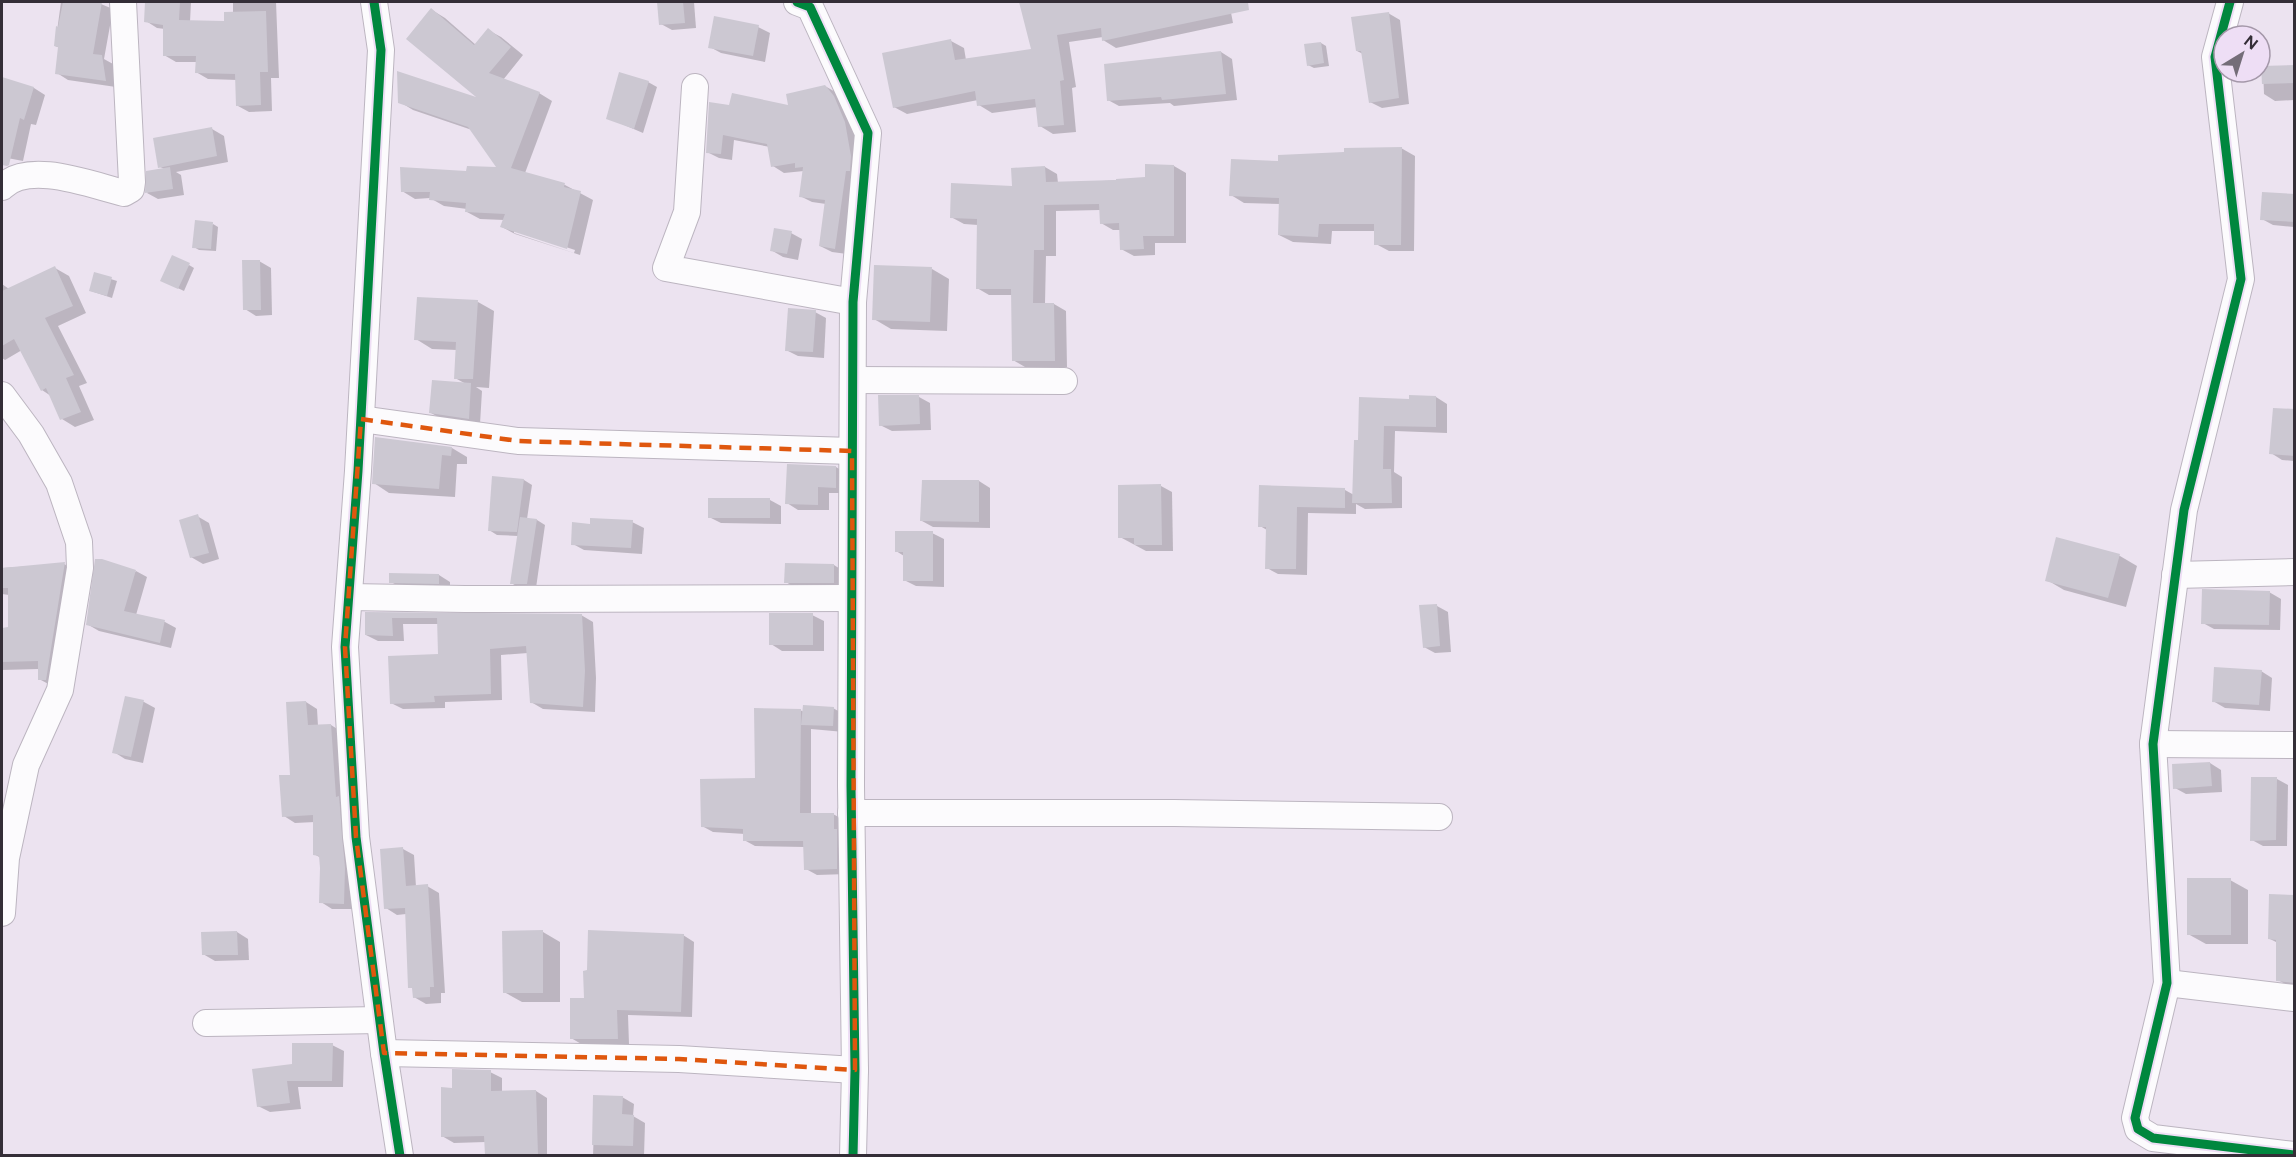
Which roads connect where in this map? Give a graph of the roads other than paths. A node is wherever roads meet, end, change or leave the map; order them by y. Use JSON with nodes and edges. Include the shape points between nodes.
{"nodes":[{"id":1,"x":123,"y":2,"type":"edge"},
{"id":2,"x":374,"y":2,"type":"edge"},
{"id":3,"x":2230,"y":2,"type":"edge"},
{"id":4,"x":806,"y":3,"type":"edge"},
{"id":5,"x":694,"y":87,"type":"dead end"},
{"id":6,"x":2,"y":187,"type":"edge"},
{"id":7,"x":853,"y":302,"type":"junction"},
{"id":8,"x":853,"y":380,"type":"junction"},
{"id":9,"x":1064,"y":381,"type":"dead end"},
{"id":10,"x":2,"y":395,"type":"edge"},
{"id":11,"x":361,"y":419,"type":"junction"},
{"id":12,"x":852,"y":451,"type":"junction"},
{"id":13,"x":2295,"y":572,"type":"edge"},
{"id":14,"x":2175,"y":575,"type":"junction"},
{"id":15,"x":349,"y":597,"type":"junction"},
{"id":16,"x":851,"y":598,"type":"junction"},
{"id":17,"x":2153,"y":744,"type":"junction"},
{"id":18,"x":2295,"y":745,"type":"edge"},
{"id":19,"x":851,"y":813,"type":"junction"},
{"id":20,"x":1439,"y":817,"type":"dead end"},
{"id":21,"x":2,"y":913,"type":"edge"},
{"id":22,"x":2167,"y":983,"type":"junction"},
{"id":23,"x":2295,"y":998,"type":"edge"},
{"id":24,"x":379,"y":1020,"type":"junction"},
{"id":25,"x":206,"y":1023,"type":"dead end"},
{"id":26,"x":384,"y":1053,"type":"junction"},
{"id":27,"x":855,"y":1070,"type":"junction"},
{"id":28,"x":400,"y":1155,"type":"edge"},
{"id":29,"x":853,"y":1155,"type":"edge"},
{"id":30,"x":2295,"y":1155,"type":"edge"}],
"edges":[{"from":1,"to":6,"type":"street","via":[[130,189],[124,193],[32,173],[18,176]]},
{"from":2,"to":11,"type":"street","via":[[381,50]]},
{"from":3,"to":14,"type":"street","via":[[2215,57],[2241,279],[2184,510]]},
{"from":4,"to":7,"type":"street","via":[[868,133]]},
{"from":5,"to":7,"type":"street","via":[[687,212],[666,268]]},
{"from":7,"to":8,"type":"street"},
{"from":8,"to":9,"type":"street"},
{"from":8,"to":12,"type":"street"},
{"from":10,"to":21,"type":"street","via":[[31,434],[59,483],[79,542],[80,568],[60,690],[26,765],[6,858]]},
{"from":11,"to":12,"type":"street","via":[[518,441]]},
{"from":11,"to":15,"type":"street"},
{"from":12,"to":16,"type":"street"},
{"from":13,"to":14,"type":"street"},
{"from":14,"to":17,"type":"street"},
{"from":15,"to":16,"type":"street"},
{"from":15,"to":24,"type":"street","via":[[345,647],[356,837]]},
{"from":16,"to":19,"type":"street"},
{"from":17,"to":18,"type":"street"},
{"from":17,"to":22,"type":"street"},
{"from":19,"to":20,"type":"street"},
{"from":19,"to":27,"type":"street"},
{"from":22,"to":23,"type":"street"},
{"from":22,"to":30,"type":"street","via":[[2135,1118],[2138,1129],[2153,1138]]},
{"from":24,"to":25,"type":"street"},
{"from":24,"to":26,"type":"street"},
{"from":26,"to":27,"type":"street","via":[[679,1059]]},
{"from":26,"to":28,"type":"street"},
{"from":27,"to":29,"type":"street"}]}
